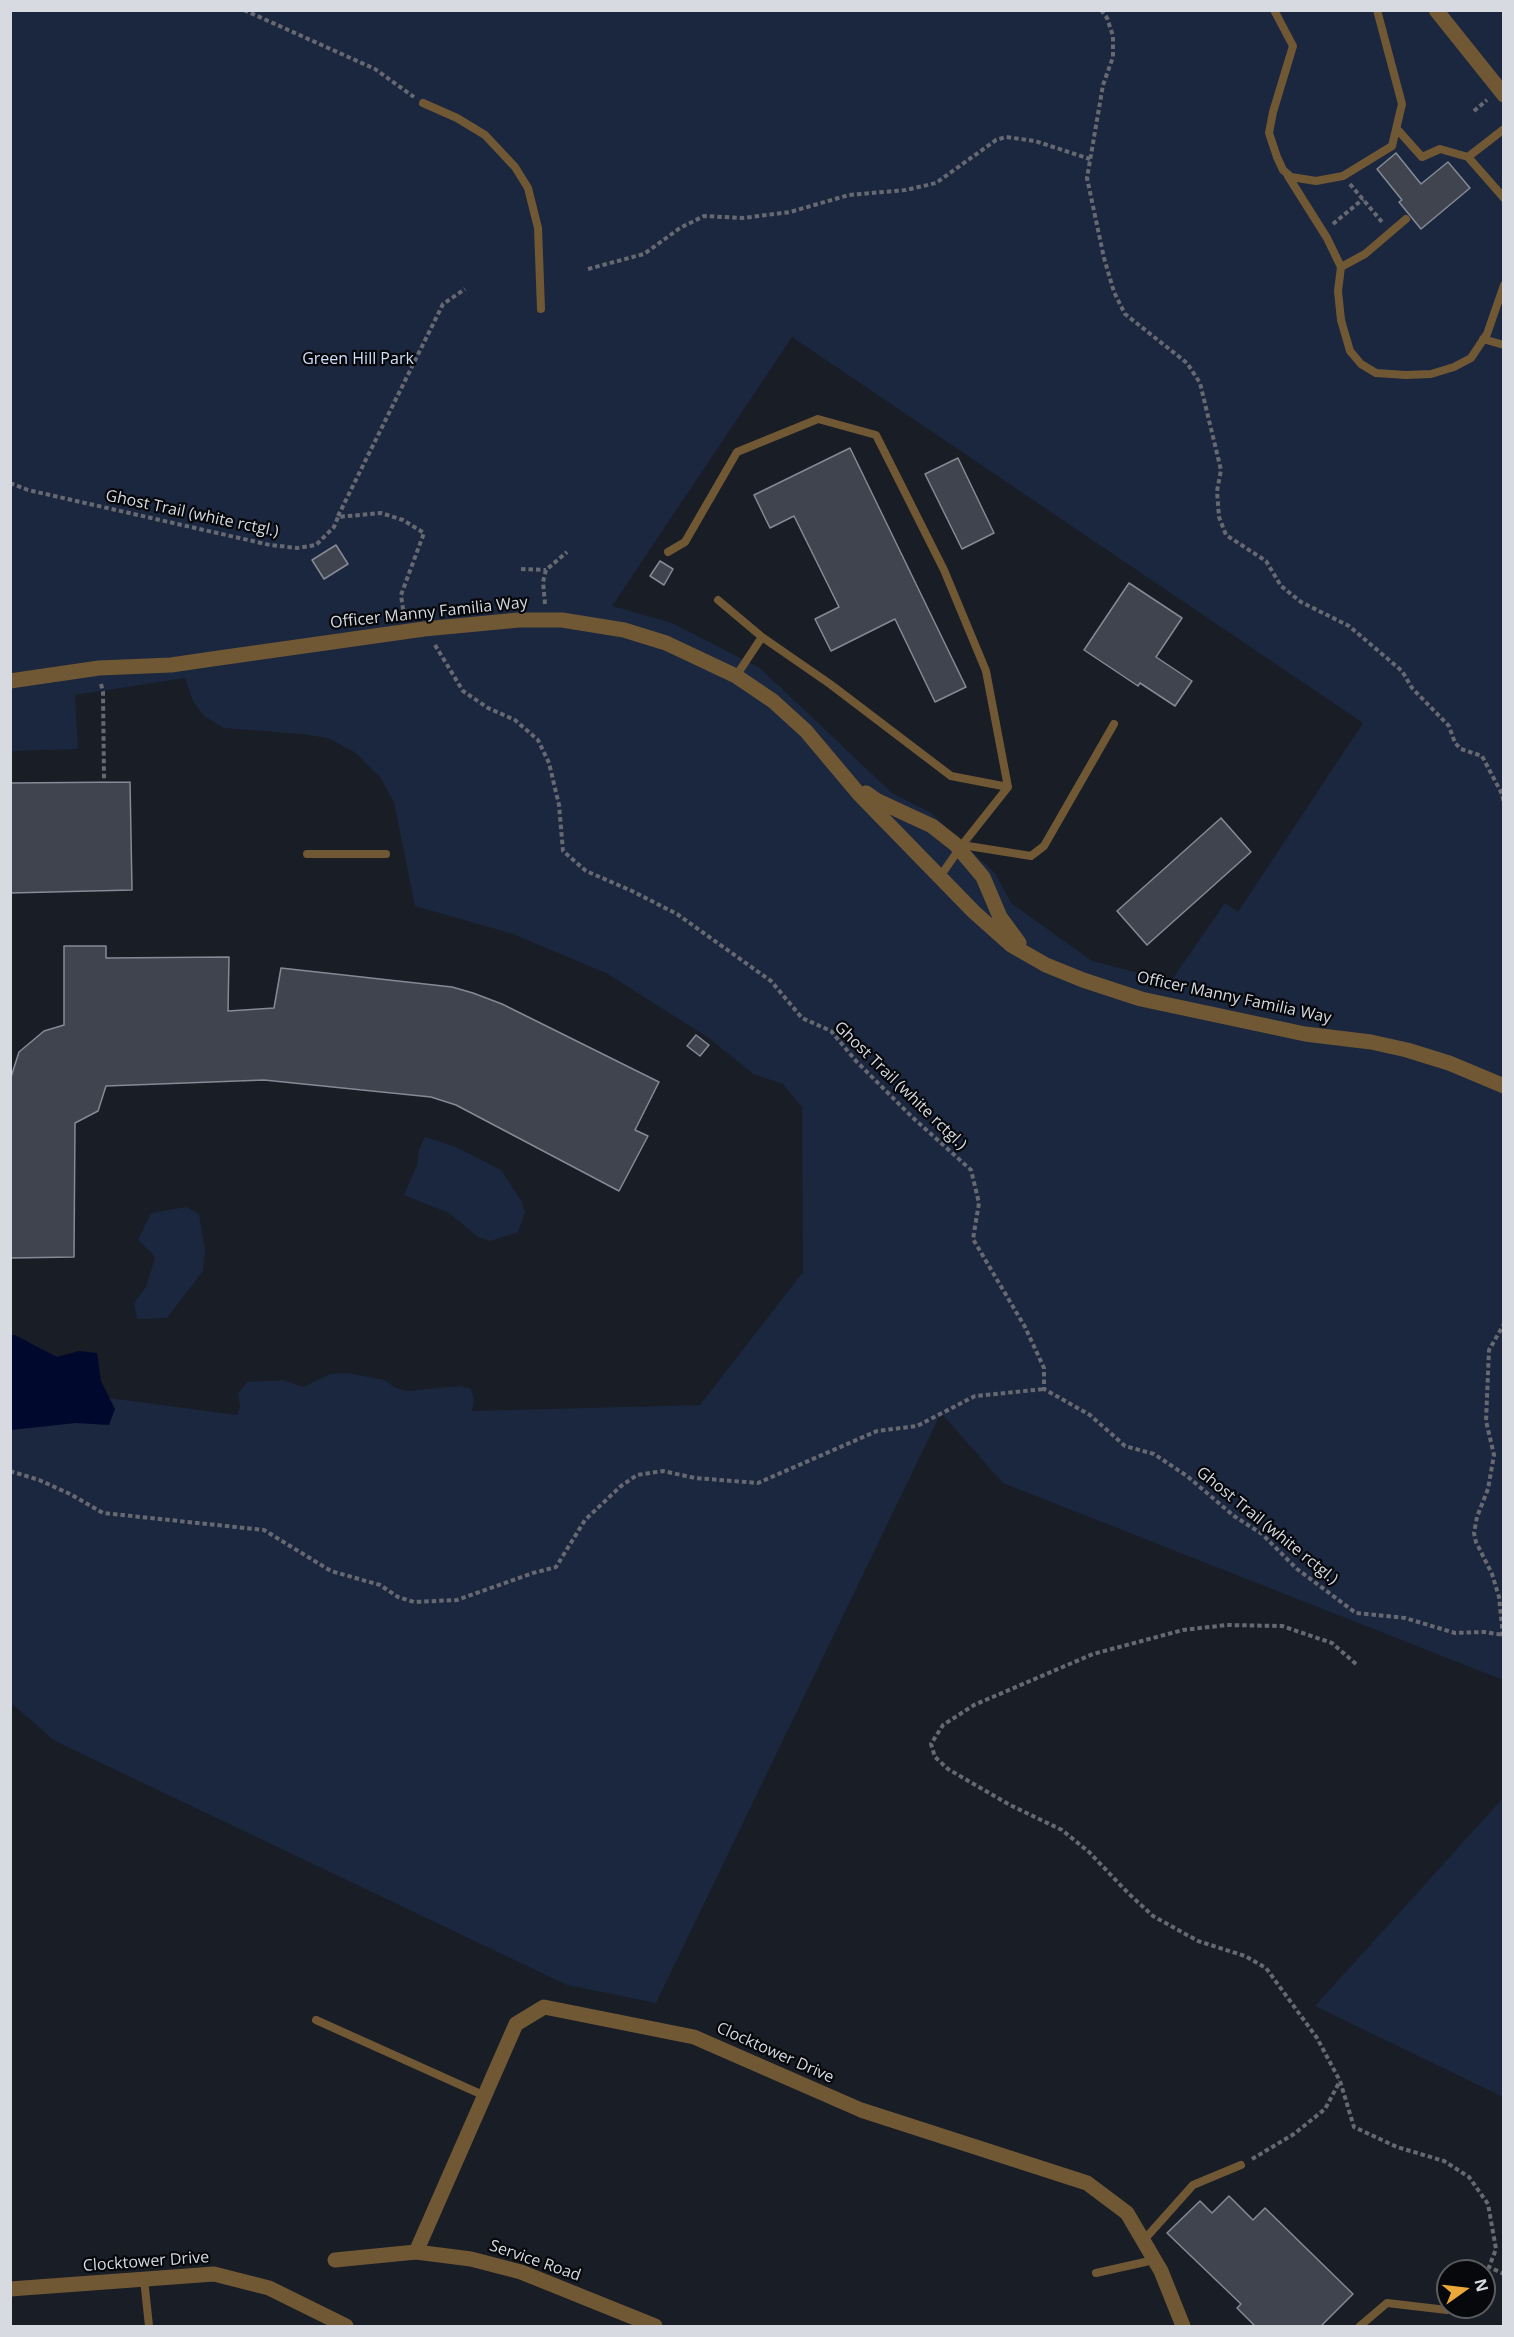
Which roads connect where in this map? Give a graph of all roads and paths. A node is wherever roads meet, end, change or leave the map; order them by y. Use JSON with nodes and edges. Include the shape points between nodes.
{"nodes":[{"id":1,"x":244,"y":10,"type":"edge"},
{"id":2,"x":1101,"y":10,"type":"edge"},
{"id":3,"x":1274,"y":10,"type":"edge"},
{"id":4,"x":1377,"y":10,"type":"edge"},
{"id":5,"x":1436,"y":10,"type":"edge"},
{"id":6,"x":1503,"y":95,"type":"edge"},
{"id":7,"x":423,"y":103,"type":"joint"},
{"id":8,"x":1397,"y":129,"type":"junction"},
{"id":9,"x":1503,"y":129,"type":"edge"},
{"id":10,"x":1468,"y":157,"type":"junction"},
{"id":11,"x":1090,"y":159,"type":"junction"},
{"id":12,"x":1284,"y":170,"type":"junction"},
{"id":13,"x":1343,"y":176,"type":"junction"},
{"id":14,"x":1503,"y":198,"type":"edge"},
{"id":15,"x":1363,"y":200,"type":"junction"},
{"id":16,"x":1406,"y":219,"type":"dead end"},
{"id":17,"x":1323,"y":232,"type":"junction"},
{"id":18,"x":1390,"y":232,"type":"junction"},
{"id":19,"x":1341,"y":267,"type":"junction"},
{"id":20,"x":588,"y":268,"type":"dead end"},
{"id":21,"x":1503,"y":285,"type":"edge"},
{"id":22,"x":465,"y":289,"type":"dead end"},
{"id":23,"x":541,"y":309,"type":"dead end"},
{"id":24,"x":1484,"y":339,"type":"junction"},
{"id":25,"x":1503,"y":345,"type":"edge"},
{"id":26,"x":10,"y":483,"type":"edge"},
{"id":27,"x":338,"y":517,"type":"junction"},
{"id":28,"x":567,"y":552,"type":"dead end"},
{"id":29,"x":668,"y":552,"type":"dead end"},
{"id":30,"x":521,"y":569,"type":"dead end"},
{"id":31,"x":546,"y":570,"type":"junction"},
{"id":32,"x":717,"y":600,"type":"dead end"},
{"id":33,"x":545,"y":619,"type":"junction"},
{"id":34,"x":424,"y":629,"type":"junction"},
{"id":35,"x":762,"y":637,"type":"junction"},
{"id":36,"x":736,"y":676,"type":"junction"},
{"id":37,"x":100,"y":680,"type":"dead end"},
{"id":38,"x":10,"y":681,"type":"edge"},
{"id":39,"x":1114,"y":724,"type":"dead end"},
{"id":40,"x":841,"y":772,"type":"junction"},
{"id":41,"x":104,"y":779,"type":"dead end"},
{"id":42,"x":1008,"y":787,"type":"junction"},
{"id":43,"x":1502,"y":794,"type":"edge"},
{"id":44,"x":1503,"y":803,"type":"edge"},
{"id":45,"x":961,"y":847,"type":"junction"},
{"id":46,"x":307,"y":854,"type":"dead end"},
{"id":47,"x":386,"y":854,"type":"dead end"},
{"id":48,"x":939,"y":878,"type":"junction"},
{"id":49,"x":1029,"y":956,"type":"junction"},
{"id":50,"x":1503,"y":1086,"type":"edge"},
{"id":51,"x":1503,"y":1324,"type":"edge"},
{"id":52,"x":1044,"y":1389,"type":"junction"},
{"id":53,"x":10,"y":1471,"type":"edge"},
{"id":54,"x":1503,"y":1635,"type":"edge"},
{"id":55,"x":1356,"y":1664,"type":"dead end"},
{"id":56,"x":316,"y":2020,"type":"dead end"},
{"id":57,"x":1340,"y":2081,"type":"junction"},
{"id":58,"x":485,"y":2096,"type":"junction"},
{"id":59,"x":1241,"y":2165,"type":"joint"},
{"id":60,"x":1143,"y":2241,"type":"junction"},
{"id":61,"x":416,"y":2252,"type":"junction"},
{"id":62,"x":335,"y":2260,"type":"dead end"},
{"id":63,"x":1154,"y":2260,"type":"junction"},
{"id":64,"x":1096,"y":2273,"type":"dead end"},
{"id":65,"x":1503,"y":2274,"type":"edge"},
{"id":66,"x":144,"y":2279,"type":"junction"},
{"id":67,"x":10,"y":2289,"type":"edge"},
{"id":68,"x":1436,"y":2309,"type":"edge"},
{"id":69,"x":651,"y":2325,"type":"edge"},
{"id":70,"x":149,"y":2326,"type":"edge"},
{"id":71,"x":346,"y":2326,"type":"edge"},
{"id":72,"x":1183,"y":2326,"type":"edge"},
{"id":73,"x":1360,"y":2326,"type":"edge"}],
"edges":[{"from":1,"to":7,"type":"path","via":[[375,69]]},
{"from":2,"to":11,"type":"path","via":[[1113,36],[1113,57],[1103,85]]},
{"from":3,"to":12,"type":"lane","via":[[1293,46],[1269,133]]},
{"from":4,"to":8,"type":"lane","via":[[1402,104]]},
{"from":5,"to":6,"type":"street"},
{"from":7,"to":23,"type":"lane","via":[[485,135],[515,166],[528,188],[538,228]]},
{"from":8,"to":10,"type":"lane","via":[[1422,157],[1440,149]]},
{"from":8,"to":13,"type":"lane","via":[[1392,146]]},
{"from":9,"to":10,"type":"lane"},
{"from":10,"to":14,"type":"lane"},
{"from":11,"to":20,"type":"path","via":[[1006,136],[936,183],[849,195],[790,212],[743,218],[704,216],[644,254]]},
{"from":11,"to":43,"type":"path","via":[[1086,178],[1114,292],[1125,314],[1187,363],[1200,383],[1221,470],[1218,508],[1226,535],[1266,561],[1281,586],[1301,602],[1349,626],[1401,671],[1449,726],[1455,743],[1482,756]]},
{"from":12,"to":13,"type":"lane","via":[[1291,177],[1316,181]]},
{"from":12,"to":17,"type":"lane"},
{"from":13,"to":15,"type":"path"},
{"from":15,"to":17,"type":"path"},
{"from":15,"to":18,"type":"path"},
{"from":16,"to":18,"type":"lane"},
{"from":17,"to":19,"type":"lane"},
{"from":18,"to":19,"type":"lane","via":[[1365,254]]},
{"from":19,"to":24,"type":"lane","via":[[1341,320],[1350,351],[1376,373],[1431,374],[1454,367],[1471,358]]},
{"from":21,"to":24,"type":"lane"},
{"from":22,"to":27,"type":"path","via":[[443,304]]},
{"from":24,"to":25,"type":"lane"},
{"from":26,"to":27,"type":"path","name":"Ghost Trail (white rctgl.)","via":[[39,493],[297,548],[316,545],[334,527]]},
{"from":27,"to":34,"type":"path","name":"Ghost Trail (white rctgl.)","via":[[381,513],[424,533],[401,595],[402,615]]},
{"from":28,"to":31,"type":"path"},
{"from":29,"to":42,"type":"lane","via":[[685,542],[737,452],[818,419],[876,435],[944,570],[986,671]]},
{"from":30,"to":31,"type":"path"},
{"from":31,"to":33,"type":"path"},
{"from":32,"to":35,"type":"lane"},
{"from":33,"to":34,"type":"street","name":"Officer Manny Familia Way"},
{"from":33,"to":36,"type":"street","name":"Officer Manny Familia Way","via":[[624,630],[666,643]]},
{"from":34,"to":38,"type":"street","name":"Officer Manny Familia Way","via":[[212,659],[99,668]]},
{"from":34,"to":52,"type":"path","name":"Ghost Trail (white rctgl.)","via":[[463,691],[514,720],[538,740],[549,763],[559,805],[563,851],[586,871],[677,914],[771,981],[801,1018],[831,1031],[912,1117],[971,1170],[980,1203],[973,1239],[1025,1327],[1044,1368]]},
{"from":35,"to":36,"type":"lane"},
{"from":35,"to":42,"type":"lane","via":[[951,776]]},
{"from":36,"to":40,"type":"street","name":"Officer Manny Familia Way","via":[[773,701],[806,731]]},
{"from":37,"to":41,"type":"path","via":[[104,692]]},
{"from":39,"to":45,"type":"lane","via":[[1038,851],[1031,856]]},
{"from":40,"to":45,"type":"street","name":"Officer Manny Familia Way","via":[[876,800],[933,826]]},
{"from":40,"to":48,"type":"street","name":"Officer Manny Familia Way"},
{"from":42,"to":45,"type":"lane"},
{"from":43,"to":44,"type":"path"},
{"from":45,"to":48,"type":"lane"},
{"from":45,"to":49,"type":"street","name":"Officer Manny Familia Way","via":[[983,877],[1000,917]]},
{"from":46,"to":47,"type":"lane"},
{"from":48,"to":49,"type":"street","name":"Officer Manny Familia Way","via":[[1011,945]]},
{"from":49,"to":50,"type":"street","name":"Officer Manny Familia Way","via":[[1083,980],[1141,999],[1305,1034],[1407,1050]]},
{"from":51,"to":54,"type":"path","via":[[1489,1350],[1486,1421],[1494,1455],[1474,1533],[1499,1597]]},
{"from":52,"to":53,"type":"path","via":[[975,1396],[917,1426],[876,1431],[758,1483],[663,1471],[638,1475],[585,1520],[556,1567],[457,1600],[414,1602],[398,1598],[380,1585],[331,1571],[264,1530],[103,1513],[39,1480]]},
{"from":52,"to":54,"type":"path","name":"Ghost Trail (white rctgl.)","via":[[1090,1415],[1125,1446],[1154,1454],[1187,1476],[1356,1613],[1406,1618],[1455,1633]]},
{"from":55,"to":57,"type":"path","via":[[1332,1643],[1282,1626],[1183,1630],[1094,1654],[974,1705],[943,1725],[931,1744],[935,1757],[948,1769],[1062,1830],[1153,1916],[1198,1941],[1245,1956],[1266,1968],[1317,2038]]},
{"from":56,"to":58,"type":"lane"},
{"from":57,"to":59,"type":"path","via":[[1325,2109],[1294,2134]]},
{"from":57,"to":65,"type":"path","via":[[1354,2127],[1397,2147],[1444,2161],[1469,2177],[1488,2204],[1496,2249],[1489,2267]]},
{"from":58,"to":60,"type":"street","name":"Clocktower Drive","via":[[516,2024],[544,2007],[693,2037],[861,2110],[1087,2183],[1127,2213]]},
{"from":58,"to":61,"type":"street","name":"Clocktower Drive"},
{"from":59,"to":60,"type":"lane","via":[[1194,2185]]},
{"from":60,"to":63,"type":"street","name":"Clocktower Drive"},
{"from":61,"to":62,"type":"street","name":"Service Road"},
{"from":61,"to":69,"type":"street","name":"Service Road","via":[[513,2269]]},
{"from":63,"to":64,"type":"lane"},
{"from":63,"to":72,"type":"street","name":"Clocktower Drive"},
{"from":66,"to":67,"type":"street","name":"Clocktower Drive"},
{"from":66,"to":70,"type":"lane"},
{"from":66,"to":71,"type":"street","name":"Clocktower Drive","via":[[214,2274],[269,2288]]},
{"from":68,"to":73,"type":"lane","via":[[1387,2303]]}]}
